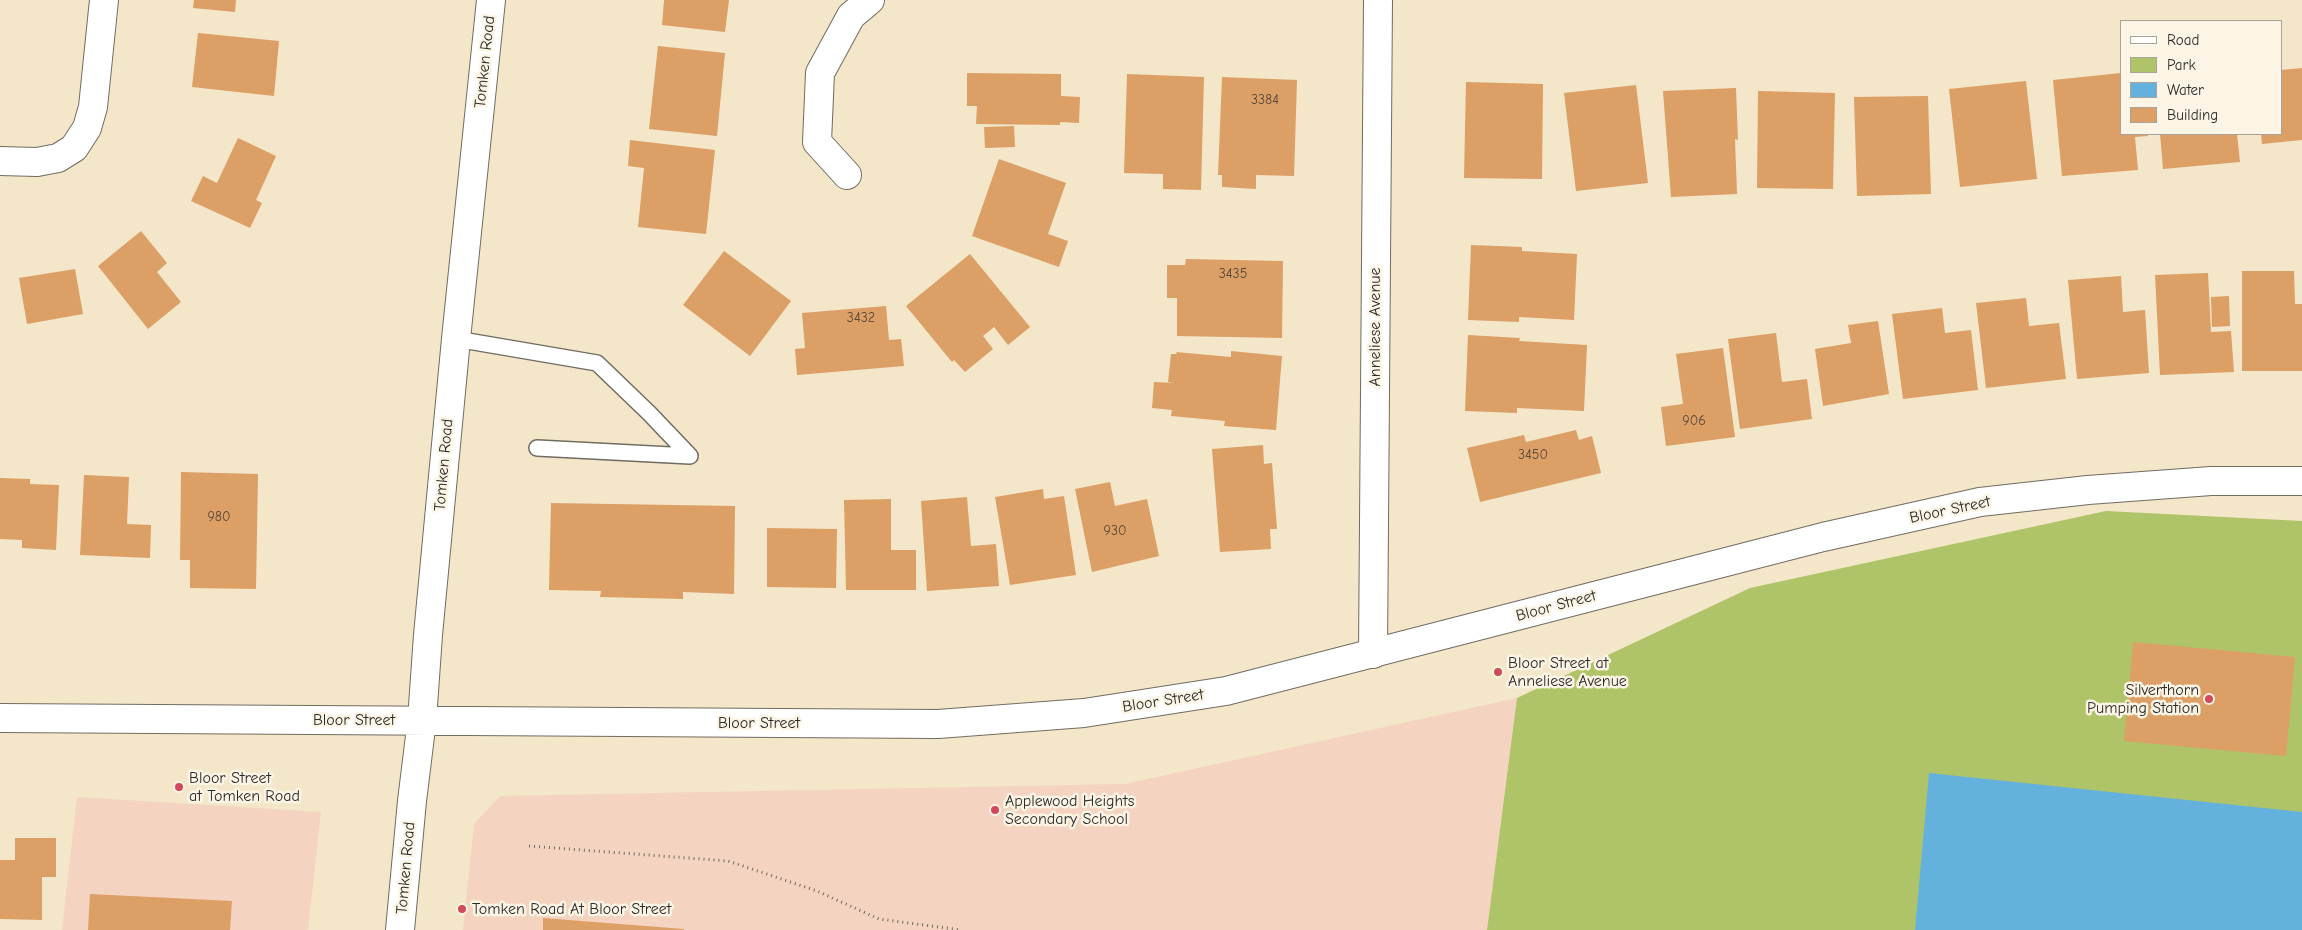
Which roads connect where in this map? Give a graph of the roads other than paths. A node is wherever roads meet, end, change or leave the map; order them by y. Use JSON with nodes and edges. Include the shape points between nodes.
{"nodes":[{"id":1,"x":104,"y":0,"type":"edge"},
{"id":2,"x":491,"y":0,"type":"edge"},
{"id":3,"x":870,"y":0,"type":"edge"},
{"id":4,"x":1378,"y":0,"type":"edge"},
{"id":5,"x":0,"y":162,"type":"edge"},
{"id":6,"x":847,"y":175,"type":"dead end"},
{"id":7,"x":456,"y":339,"type":"junction"},
{"id":8,"x":537,"y":448,"type":"dead end"},
{"id":9,"x":2302,"y":481,"type":"edge"},
{"id":10,"x":1373,"y":654,"type":"junction"},
{"id":11,"x":0,"y":718,"type":"edge"},
{"id":12,"x":422,"y":720,"type":"junction"},
{"id":13,"x":400,"y":930,"type":"edge"}],
"edges":[{"from":1,"to":5,"type":"street","via":[[93,107],[87,128],[74,148],[58,158],[37,162]]},
{"from":2,"to":7,"type":"street","name":"Tomken Road"},
{"from":3,"to":6,"type":"street","via":[[851,16],[820,73],[817,142]]},
{"from":4,"to":10,"type":"street","name":"Anneliese Avenue"},
{"from":7,"to":8,"type":"lane","via":[[597,363],[690,456]]},
{"from":7,"to":12,"type":"street","name":"Tomken Road"},
{"from":9,"to":10,"type":"street","name":"Bloor Street","via":[[2211,482],[2088,490],[1980,502],[1823,537]]},
{"from":10,"to":12,"type":"street","name":"Bloor Street","via":[[1226,691],[1084,713],[938,724]]},
{"from":11,"to":12,"type":"street","name":"Bloor Street"},
{"from":12,"to":13,"type":"street","name":"Tomken Road"}]}
